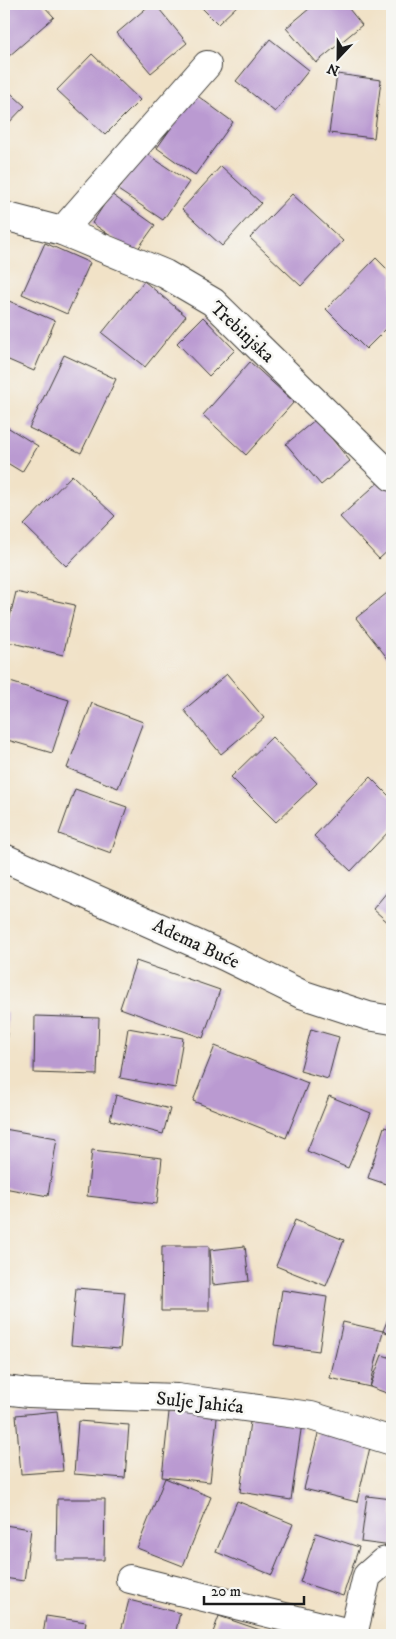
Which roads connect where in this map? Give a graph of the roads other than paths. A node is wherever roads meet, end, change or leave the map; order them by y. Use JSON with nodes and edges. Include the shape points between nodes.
{"nodes":[{"id":1,"x":206,"y":65,"type":"dead end"},
{"id":2,"x":4,"y":216,"type":"edge"},
{"id":3,"x":62,"y":231,"type":"junction"},
{"id":4,"x":392,"y":476,"type":"edge"},
{"id":5,"x":4,"y":858,"type":"edge"},
{"id":6,"x":392,"y":1020,"type":"edge"},
{"id":7,"x":4,"y":1390,"type":"edge"},
{"id":8,"x":392,"y":1440,"type":"edge"},
{"id":9,"x":392,"y":1560,"type":"edge"},
{"id":10,"x":130,"y":1579,"type":"dead end"},
{"id":11,"x":354,"y":1634,"type":"edge"}],
"edges":[{"from":1,"to":3,"type":"street"},
{"from":2,"to":3,"type":"street","name":"Trebinjska"},
{"from":3,"to":4,"type":"street","name":"Trebinjska","via":[[165,274],[213,302]]},
{"from":5,"to":6,"type":"street","name":"Adema Buće","via":[[301,994],[368,1016]]},
{"from":7,"to":8,"type":"street","name":"Sulje Jahića","via":[[177,1398],[311,1416]]},
{"from":9,"to":11,"type":"street","via":[[383,1562],[367,1576]]},
{"from":10,"to":11,"type":"street"}]}
